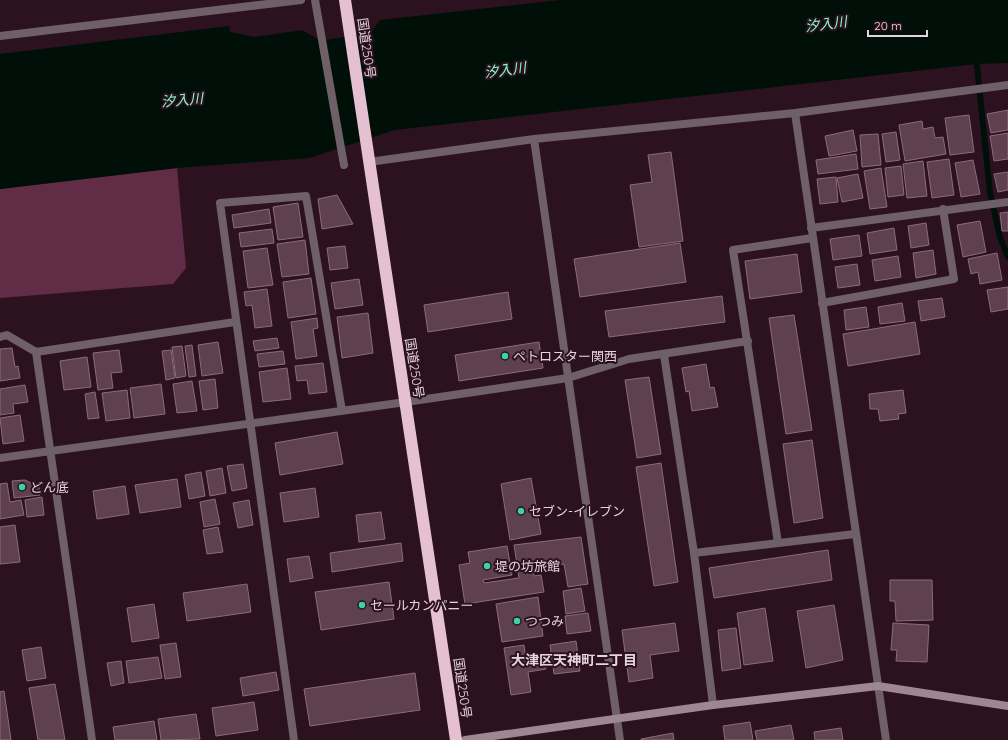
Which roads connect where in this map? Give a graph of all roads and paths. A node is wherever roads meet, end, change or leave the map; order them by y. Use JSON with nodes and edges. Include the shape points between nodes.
{"nodes":[{"id":1,"x":300,"y":0,"type":"edge"},
{"id":2,"x":315,"y":0,"type":"edge"},
{"id":3,"x":345,"y":0,"type":"edge"},
{"id":4,"x":0,"y":36,"type":"edge"},
{"id":5,"x":1008,"y":85,"type":"edge"},
{"id":6,"x":795,"y":112,"type":"junction"},
{"id":7,"x":534,"y":139,"type":"junction"},
{"id":8,"x":369,"y":162,"type":"junction"},
{"id":9,"x":344,"y":165,"type":"dead end"},
{"id":10,"x":1008,"y":202,"type":"edge"},
{"id":11,"x":944,"y":209,"type":"junction"},
{"id":12,"x":811,"y":228,"type":"junction"},
{"id":13,"x":812,"y":238,"type":"junction"},
{"id":14,"x":822,"y":303,"type":"junction"},
{"id":15,"x":235,"y":322,"type":"junction"},
{"id":16,"x":0,"y":337,"type":"edge"},
{"id":17,"x":748,"y":341,"type":"junction"},
{"id":18,"x":36,"y":352,"type":"junction"},
{"id":19,"x":664,"y":355,"type":"junction"},
{"id":20,"x":568,"y":378,"type":"junction"},
{"id":21,"x":406,"y":402,"type":"junction"},
{"id":22,"x":342,"y":411,"type":"junction"},
{"id":23,"x":249,"y":424,"type":"junction"},
{"id":24,"x":50,"y":452,"type":"junction"},
{"id":25,"x":0,"y":458,"type":"edge"},
{"id":26,"x":855,"y":534,"type":"junction"},
{"id":27,"x":778,"y":543,"type":"junction"},
{"id":28,"x":694,"y":553,"type":"junction"},
{"id":29,"x":878,"y":686,"type":"junction"},
{"id":30,"x":713,"y":705,"type":"junction"},
{"id":31,"x":1008,"y":706,"type":"edge"},
{"id":32,"x":617,"y":720,"type":"junction"},
{"id":33,"x":92,"y":740,"type":"edge"},
{"id":34,"x":294,"y":740,"type":"edge"},
{"id":35,"x":456,"y":740,"type":"edge"},
{"id":36,"x":465,"y":740,"type":"edge"},
{"id":37,"x":620,"y":740,"type":"edge"},
{"id":38,"x":886,"y":740,"type":"edge"}],
"edges":[{"from":1,"to":4,"type":"street"},
{"from":2,"to":9,"type":"street"},
{"from":3,"to":8,"type":"highway","name":"国道250号"},
{"from":5,"to":6,"type":"street"},
{"from":6,"to":7,"type":"street"},
{"from":6,"to":12,"type":"street"},
{"from":7,"to":8,"type":"street"},
{"from":7,"to":20,"type":"street"},
{"from":8,"to":21,"type":"highway","name":"国道250号"},
{"from":10,"to":11,"type":"street"},
{"from":11,"to":12,"type":"street"},
{"from":11,"to":14,"type":"street","via":[[954,279]]},
{"from":12,"to":13,"type":"street"},
{"from":13,"to":14,"type":"street"},
{"from":13,"to":17,"type":"street","via":[[733,250]]},
{"from":14,"to":26,"type":"street"},
{"from":15,"to":18,"type":"street"},
{"from":15,"to":22,"type":"street","via":[[220,203],[306,196]]},
{"from":15,"to":23,"type":"street"},
{"from":16,"to":18,"type":"street","via":[[7,335]]},
{"from":17,"to":19,"type":"street"},
{"from":17,"to":27,"type":"street"},
{"from":18,"to":24,"type":"street"},
{"from":19,"to":20,"type":"street","via":[[629,359]]},
{"from":19,"to":28,"type":"street"},
{"from":20,"to":21,"type":"street"},
{"from":20,"to":32,"type":"street"},
{"from":21,"to":22,"type":"street"},
{"from":21,"to":35,"type":"highway","name":"国道250号"},
{"from":22,"to":23,"type":"street"},
{"from":23,"to":24,"type":"street"},
{"from":23,"to":34,"type":"street"},
{"from":24,"to":25,"type":"street"},
{"from":24,"to":33,"type":"street"},
{"from":26,"to":27,"type":"street"},
{"from":26,"to":29,"type":"street"},
{"from":27,"to":28,"type":"street"},
{"from":28,"to":30,"type":"street"},
{"from":29,"to":30,"type":"street"},
{"from":29,"to":31,"type":"street"},
{"from":29,"to":38,"type":"street"},
{"from":30,"to":32,"type":"street"},
{"from":32,"to":36,"type":"street"},
{"from":32,"to":37,"type":"street"}]}
